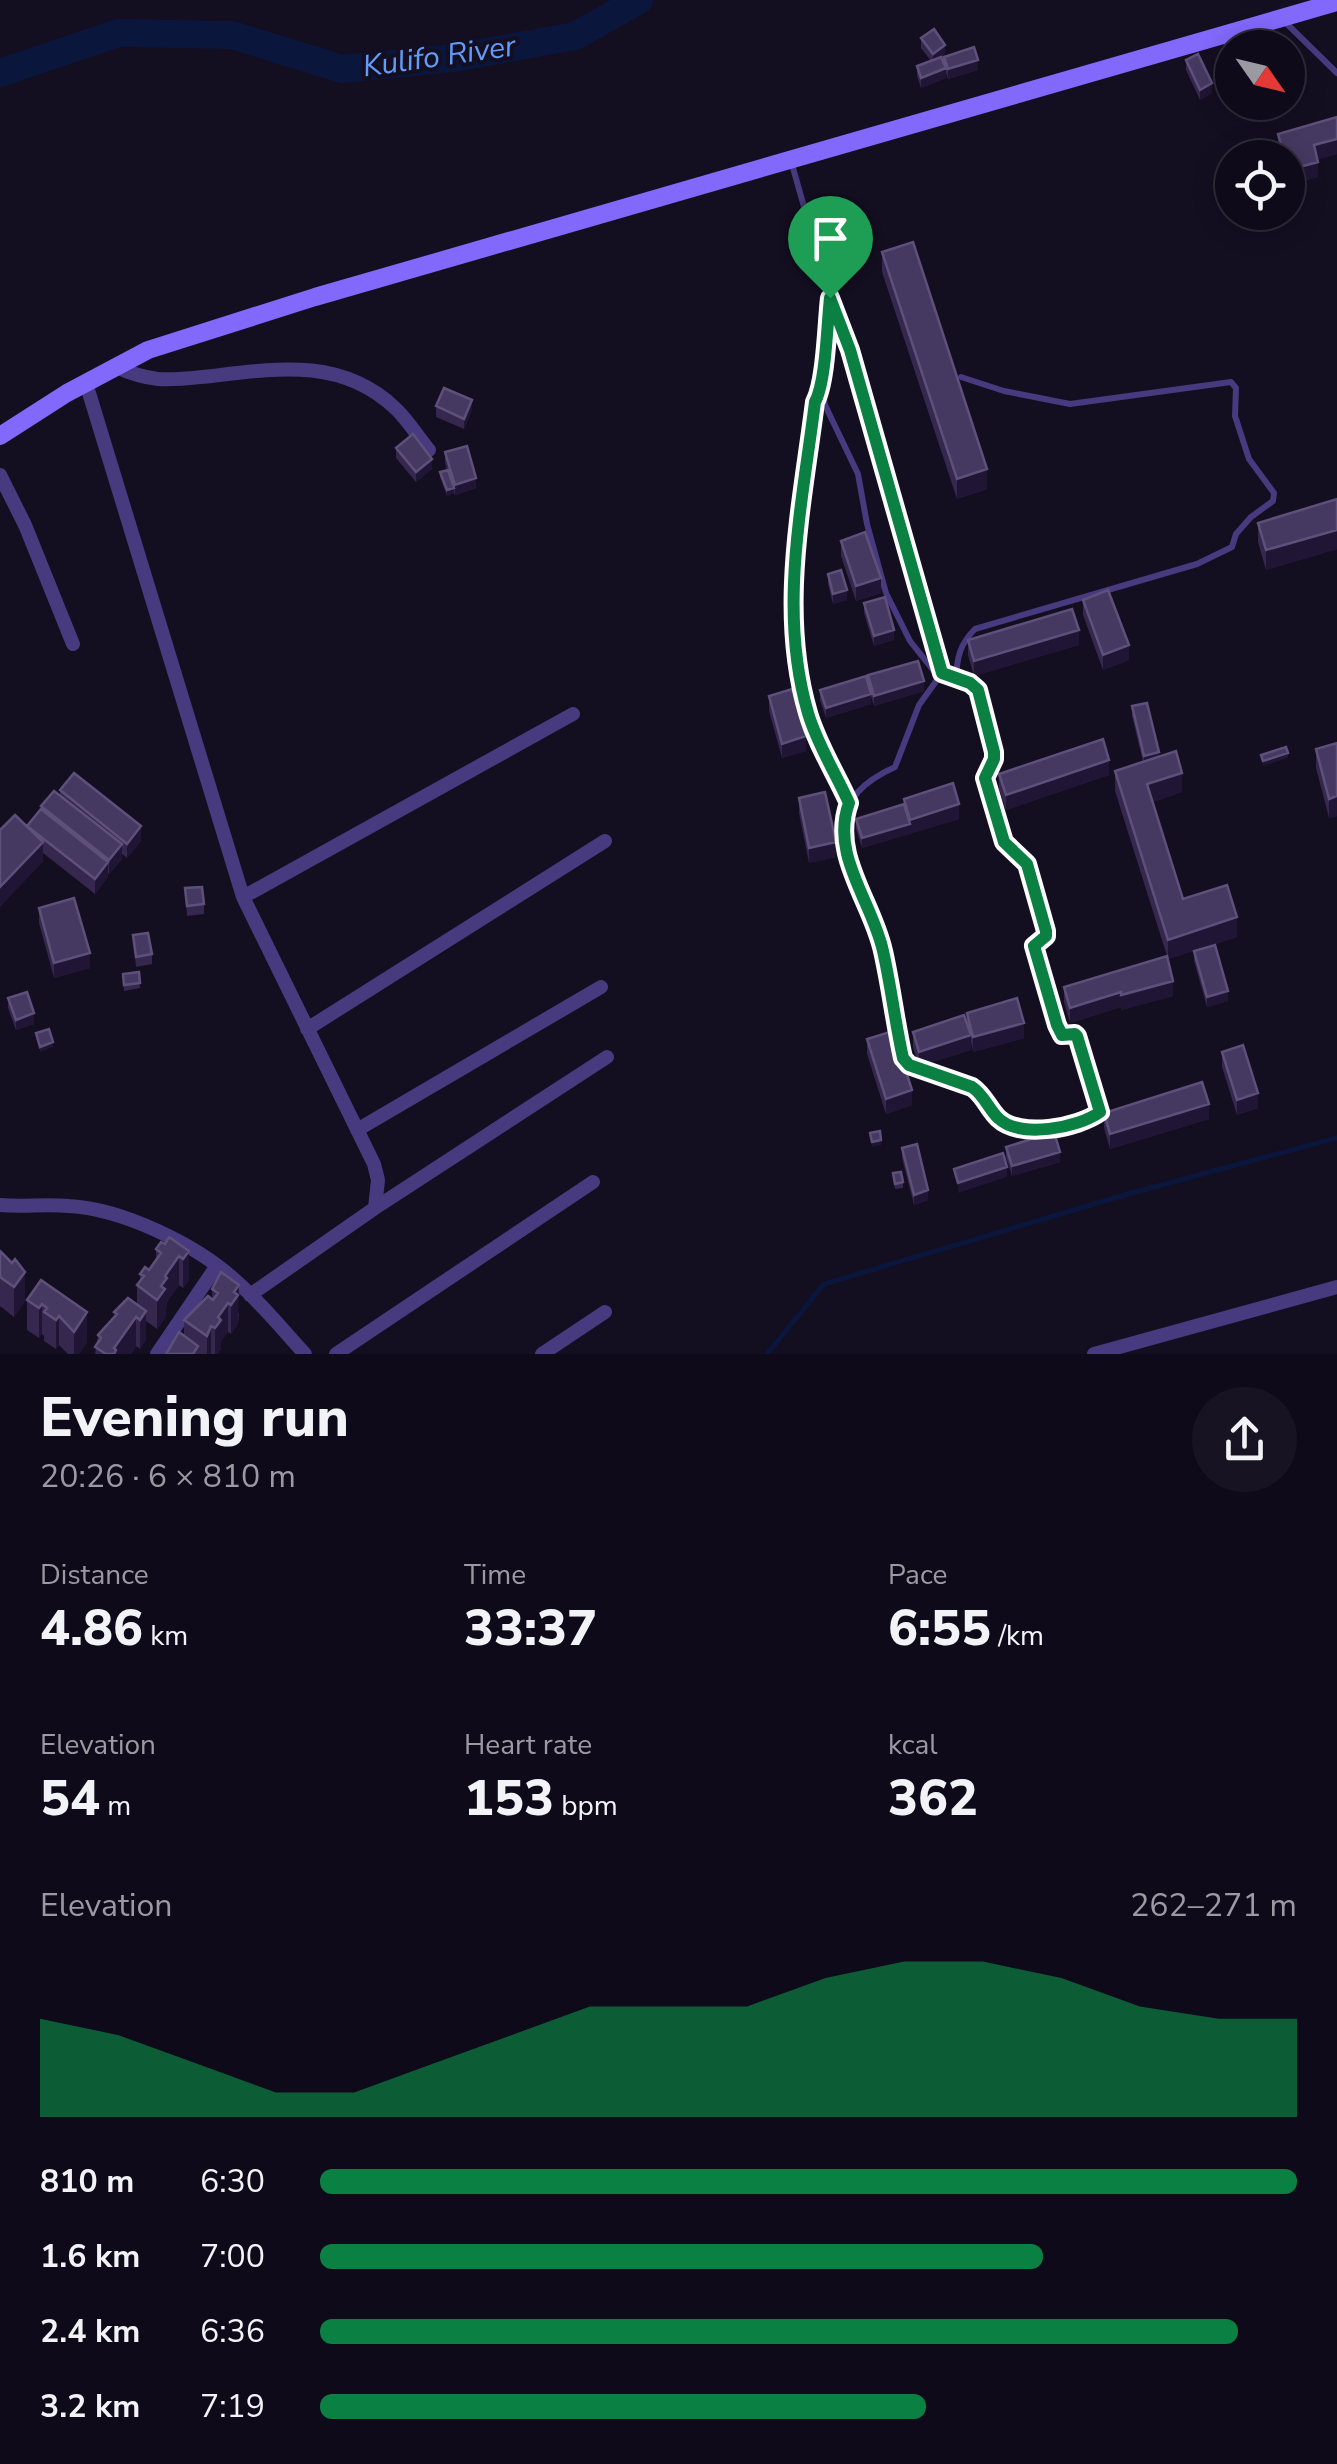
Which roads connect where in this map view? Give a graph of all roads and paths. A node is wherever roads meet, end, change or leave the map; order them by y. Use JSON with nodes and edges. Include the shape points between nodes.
{"nodes":[{"id":1,"x":1337,"y":2,"type":"edge"},
{"id":2,"x":1282,"y":19,"type":"junction"},
{"id":3,"x":1337,"y":74,"type":"edge"},
{"id":4,"x":791,"y":160,"type":"junction"},
{"id":5,"x":830,"y":298,"type":"junction"},
{"id":6,"x":114,"y":366,"type":"junction"},
{"id":7,"x":961,"y":377,"type":"edge"},
{"id":8,"x":86,"y":383,"type":"junction"},
{"id":9,"x":822,"y":388,"type":"junction"},
{"id":10,"x":0,"y":436,"type":"edge"},
{"id":11,"x":429,"y":450,"type":"edge"},
{"id":12,"x":0,"y":475,"type":"edge"},
{"id":13,"x":73,"y":644,"type":"dead end"},
{"id":14,"x":942,"y":673,"type":"junction"},
{"id":15,"x":956,"y":678,"type":"junction"},
{"id":16,"x":574,"y":714,"type":"dead end"},
{"id":17,"x":849,"y":803,"type":"junction"},
{"id":18,"x":606,"y":841,"type":"dead end"},
{"id":19,"x":243,"y":896,"type":"junction"},
{"id":20,"x":602,"y":987,"type":"dead end"},
{"id":21,"x":307,"y":1029,"type":"junction"},
{"id":22,"x":607,"y":1058,"type":"dead end"},
{"id":23,"x":357,"y":1130,"type":"junction"},
{"id":24,"x":593,"y":1182,"type":"dead end"},
{"id":25,"x":0,"y":1205,"type":"edge"},
{"id":26,"x":375,"y":1208,"type":"junction"},
{"id":27,"x":216,"y":1267,"type":"junction"},
{"id":28,"x":1337,"y":1287,"type":"edge"},
{"id":29,"x":250,"y":1295,"type":"junction"},
{"id":30,"x":605,"y":1312,"type":"dead end"},
{"id":31,"x":157,"y":1354,"type":"edge"},
{"id":32,"x":305,"y":1354,"type":"edge"},
{"id":33,"x":336,"y":1354,"type":"edge"},
{"id":34,"x":542,"y":1354,"type":"edge"},
{"id":35,"x":1094,"y":1354,"type":"edge"}],
"edges":[{"from":1,"to":2,"type":"street"},
{"from":2,"to":3,"type":"lane"},
{"from":2,"to":4,"type":"street"},
{"from":4,"to":5,"type":"lane"},
{"from":4,"to":6,"type":"street","via":[[315,297]]},
{"from":5,"to":9,"type":"lane"},
{"from":5,"to":14,"type":"lane"},
{"from":6,"to":8,"type":"street"},
{"from":6,"to":11,"type":"street","via":[[142,379],[300,367],[344,377],[396,409]]},
{"from":7,"to":15,"type":"lane","via":[[1070,404],[1231,382],[1249,460],[1274,493],[1273,502],[1220,554],[975,629],[963,642]]},
{"from":8,"to":10,"type":"street"},
{"from":8,"to":19,"type":"street"},
{"from":9,"to":14,"type":"lane","via":[[858,474],[886,593],[910,641]]},
{"from":9,"to":17,"type":"lane","via":[[798,526],[793,645],[808,716]]},
{"from":12,"to":13,"type":"street"},
{"from":14,"to":15,"type":"lane"},
{"from":14,"to":17,"type":"lane","via":[[919,705],[895,767],[860,786]]},
{"from":15,"to":17,"type":"lane","via":[[978,690],[983,705],[994,759],[985,778],[1004,842],[1027,864],[1046,931],[1034,950],[1062,1035],[1077,1036],[1100,1112],[1094,1117],[1050,1130],[1008,1124],[972,1087],[903,1058],[882,948],[845,850],[842,822]]},
{"from":16,"to":19,"type":"street"},
{"from":18,"to":21,"type":"street"},
{"from":19,"to":21,"type":"street"},
{"from":20,"to":23,"type":"street"},
{"from":21,"to":23,"type":"street"},
{"from":22,"to":26,"type":"street"},
{"from":23,"to":26,"type":"street","via":[[378,1180]]},
{"from":24,"to":33,"type":"street"},
{"from":25,"to":27,"type":"street","via":[[70,1206],[126,1216]]},
{"from":26,"to":29,"type":"street"},
{"from":27,"to":29,"type":"street"},
{"from":27,"to":31,"type":"street"},
{"from":28,"to":35,"type":"street"},
{"from":29,"to":32,"type":"street"},
{"from":30,"to":34,"type":"street"}]}
